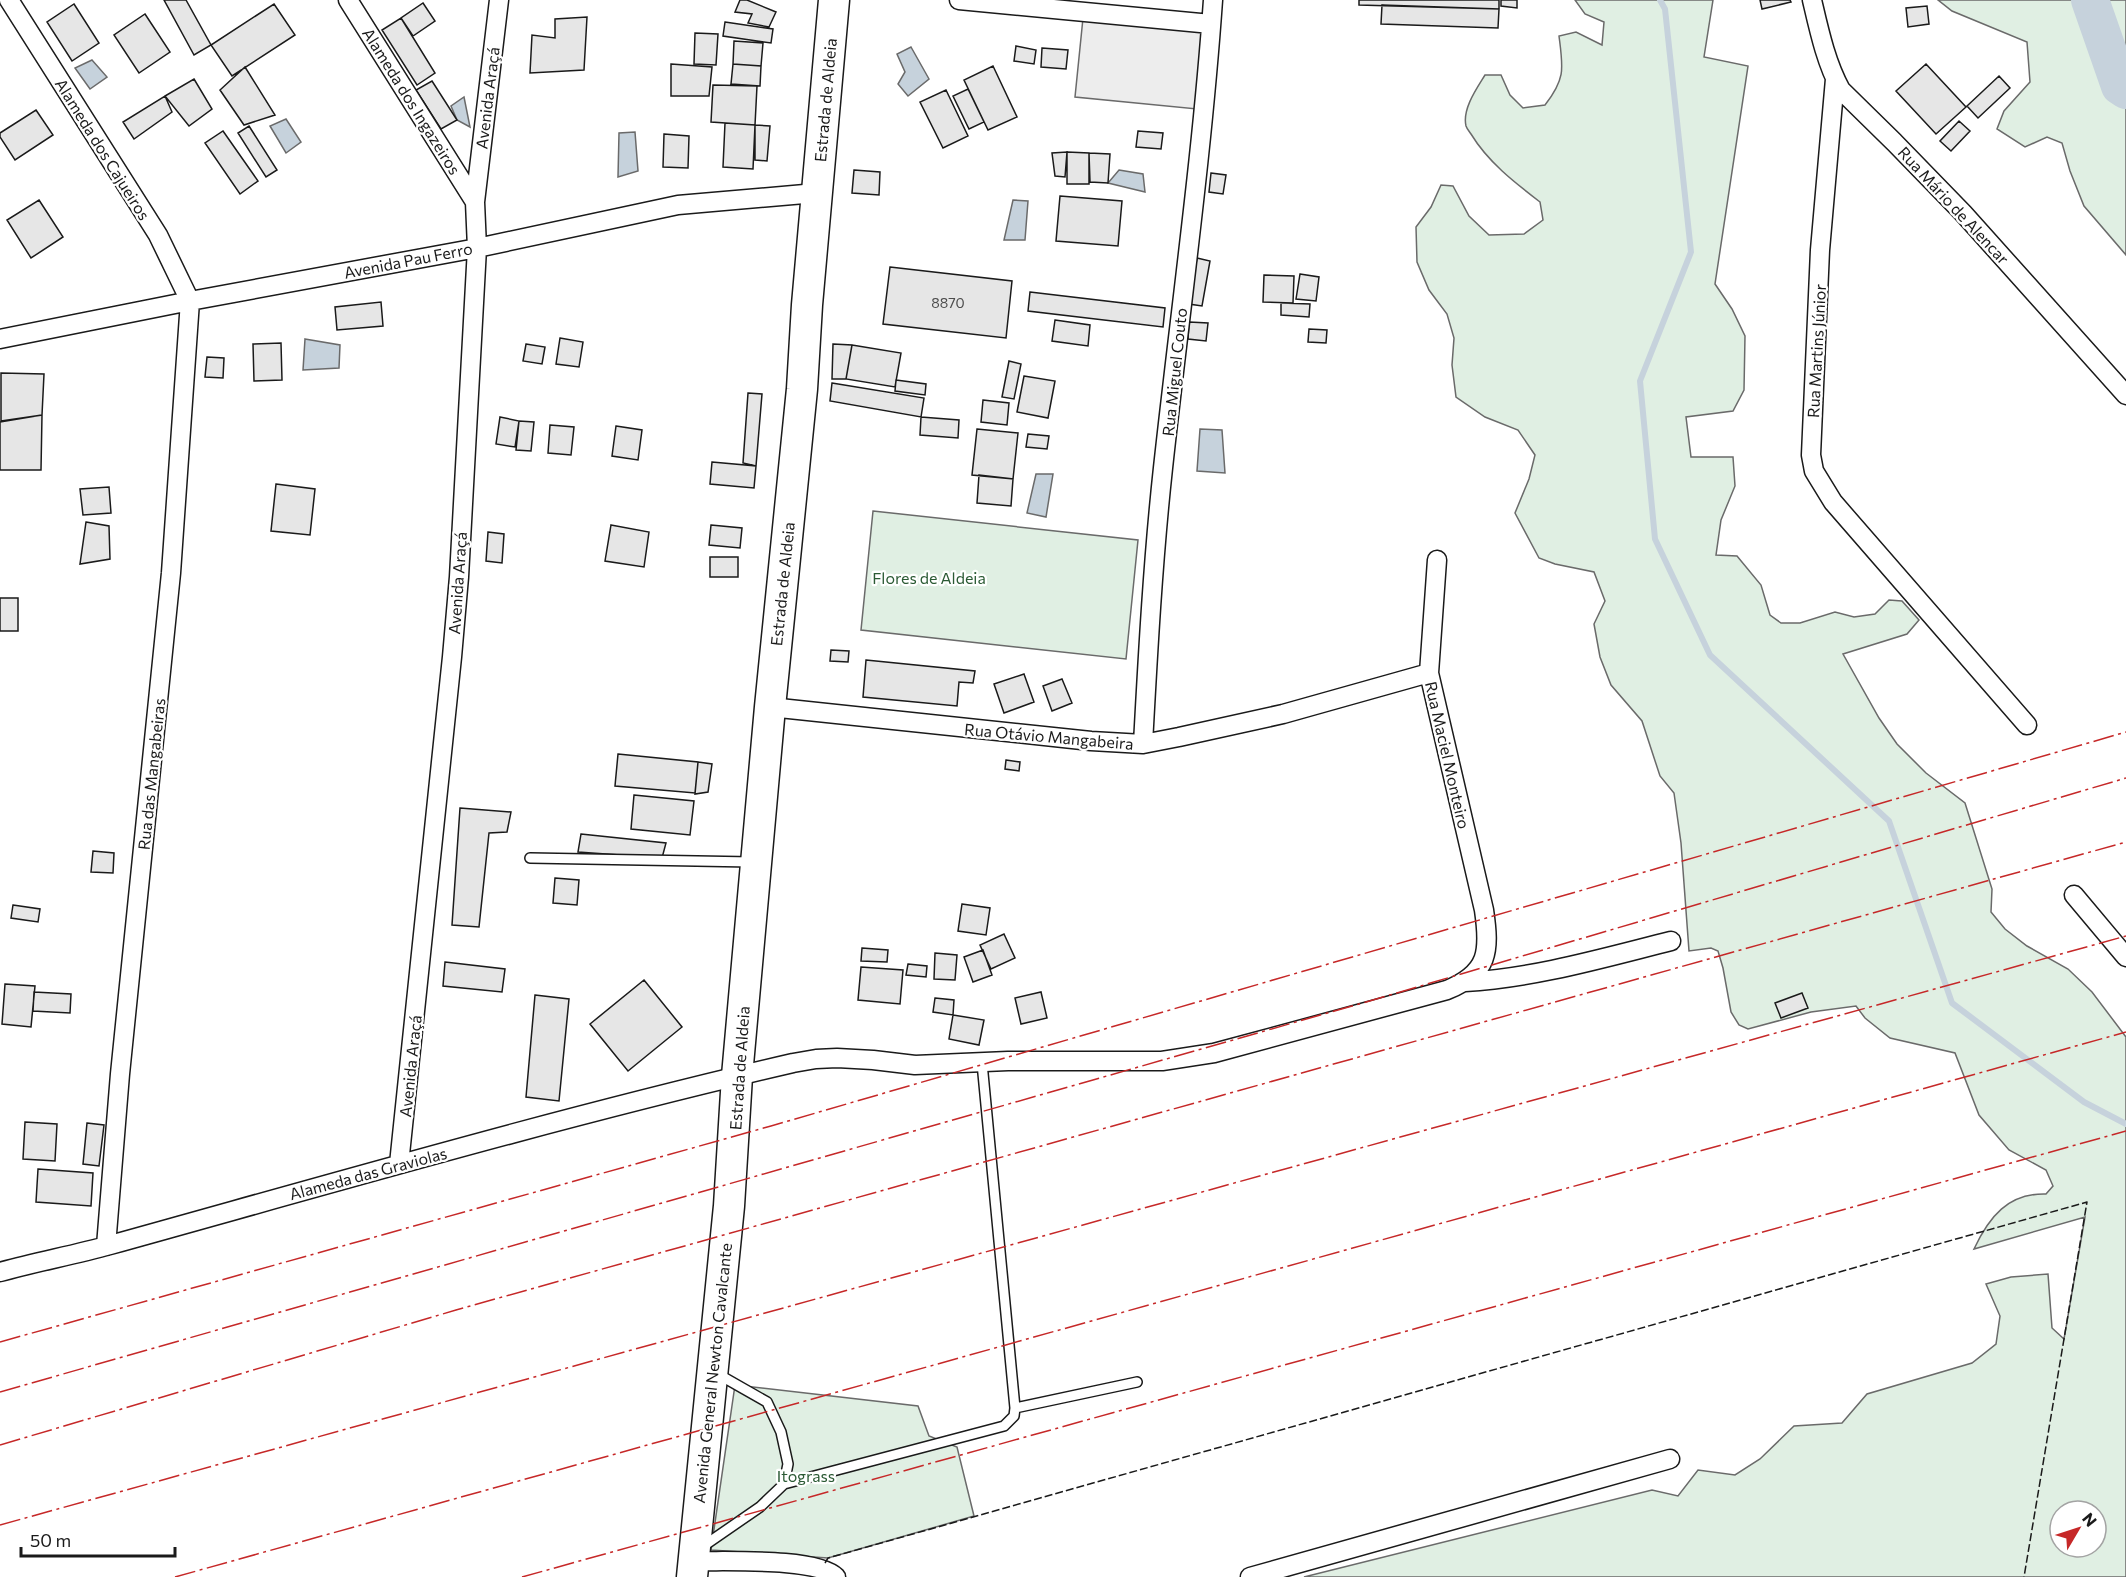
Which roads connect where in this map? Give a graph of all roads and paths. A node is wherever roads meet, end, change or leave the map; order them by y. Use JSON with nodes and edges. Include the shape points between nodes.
{"nodes":[{"id":1,"x":9,"y":0,"type":"edge"},
{"id":2,"x":348,"y":0,"type":"edge"},
{"id":3,"x":498,"y":0,"type":"edge"},
{"id":4,"x":834,"y":0,"type":"edge"},
{"id":5,"x":959,"y":0,"type":"edge"},
{"id":6,"x":1213,"y":0,"type":"edge"},
{"id":7,"x":1812,"y":0,"type":"edge"},
{"id":8,"x":1211,"y":24,"type":"junction"},
{"id":9,"x":1835,"y":79,"type":"junction"},
{"id":10,"x":816,"y":193,"type":"junction"},
{"id":11,"x":475,"y":202,"type":"junction"},
{"id":12,"x":477,"y":248,"type":"junction"},
{"id":13,"x":190,"y":301,"type":"junction"},
{"id":14,"x":0,"y":339,"type":"edge"},
{"id":15,"x":2126,"y":394,"type":"edge"},
{"id":16,"x":1437,"y":561,"type":"dead end"},
{"id":17,"x":1428,"y":673,"type":"junction"},
{"id":18,"x":770,"y":708,"type":"junction"},
{"id":19,"x":2027,"y":725,"type":"dead end"},
{"id":20,"x":1143,"y":744,"type":"junction"},
{"id":21,"x":530,"y":858,"type":"dead end"},
{"id":22,"x":757,"y":862,"type":"junction"},
{"id":23,"x":2074,"y":895,"type":"dead end"},
{"id":24,"x":1671,"y":941,"type":"dead end"},
{"id":25,"x":2126,"y":957,"type":"edge"},
{"id":26,"x":1465,"y":982,"type":"junction"},
{"id":27,"x":982,"y":1063,"type":"junction"},
{"id":28,"x":737,"y":1076,"type":"junction"},
{"id":29,"x":399,"y":1164,"type":"junction"},
{"id":30,"x":732,"y":1169,"type":"joint"},
{"id":31,"x":106,"y":1246,"type":"junction"},
{"id":32,"x":0,"y":1272,"type":"edge"},
{"id":33,"x":712,"y":1370,"type":"junction"},
{"id":34,"x":1137,"y":1382,"type":"dead end"},
{"id":35,"x":1015,"y":1408,"type":"junction"},
{"id":36,"x":1670,"y":1459,"type":"dead end"},
{"id":37,"x":784,"y":1484,"type":"junction"},
{"id":38,"x":693,"y":1564,"type":"edge"},
{"id":39,"x":836,"y":1577,"type":"edge"},
{"id":40,"x":1250,"y":1577,"type":"edge"}],
"edges":[{"from":1,"to":13,"type":"street","name":"Alameda dos Cajueiros","via":[[158,235]]},
{"from":2,"to":11,"type":"street","name":"Alameda dos Ingazeiros"},
{"from":3,"to":11,"type":"street","name":"Avenida Araçá"},
{"from":4,"to":10,"type":"main road","name":"Estrada de Aldeia"},
{"from":5,"to":8,"type":"street"},
{"from":6,"to":8,"type":"street","name":"Rua Miguel Couto"},
{"from":7,"to":9,"type":"street","name":"Rua Mário de Alencar"},
{"from":8,"to":20,"type":"street","name":"Rua Miguel Couto","via":[[1162,471]]},
{"from":9,"to":15,"type":"street","name":"Rua Mário de Alencar","via":[[1848,97],[1963,213]]},
{"from":9,"to":19,"type":"street","name":"Rua Martins Júnior","via":[[1820,250],[1811,455],[1814,471],[1833,502]]},
{"from":10,"to":12,"type":"street","name":"Avenida Pau Ferro","via":[[678,205]]},
{"from":10,"to":18,"type":"main road","name":"Estrada de Aldeia","via":[[802,389]]},
{"from":11,"to":12,"type":"street","name":"Avenida Araçá"},
{"from":12,"to":13,"type":"street","name":"Avenida Pau Ferro"},
{"from":12,"to":29,"type":"street","name":"Avenida Araçá","via":[[459,577]]},
{"from":13,"to":14,"type":"street","name":"Avenida Pau Ferro"},
{"from":13,"to":31,"type":"street","name":"Rua das Mangabeiras","via":[[171,573]]},
{"from":16,"to":17,"type":"street","name":"Rua Maciel Monteiro"},
{"from":17,"to":20,"type":"street","name":"Rua Otávio Mangabeira","via":[[1283,714]]},
{"from":17,"to":26,"type":"street","name":"Rua Maciel Monteiro","via":[[1487,930],[1486,947],[1476,974]]},
{"from":18,"to":20,"type":"street","name":"Rua Otávio Mangabeira"},
{"from":18,"to":22,"type":"main road","name":"Estrada de Aldeia"},
{"from":21,"to":22,"type":"lane"},
{"from":22,"to":28,"type":"main road","name":"Estrada de Aldeia"},
{"from":23,"to":25,"type":"street"},
{"from":24,"to":26,"type":"street","name":"Alameda das Graviolas","via":[[1537,974]]},
{"from":26,"to":27,"type":"street","name":"Alameda das Graviolas","via":[[1214,1053],[1162,1061]]},
{"from":27,"to":28,"type":"street","name":"Alameda das Graviolas","via":[[915,1065],[816,1059]]},
{"from":27,"to":35,"type":"lane"},
{"from":28,"to":29,"type":"street","name":"Alameda das Graviolas"},
{"from":28,"to":30,"type":"main road","name":"Estrada de Aldeia"},
{"from":29,"to":31,"type":"street","name":"Alameda das Graviolas"},
{"from":30,"to":33,"type":"main road","name":"Avenida General Newton Cavalcante"},
{"from":31,"to":32,"type":"street","name":"Alameda das Graviolas"},
{"from":33,"to":37,"type":"lane","via":[[767,1402],[788,1464]]},
{"from":33,"to":38,"type":"main road","name":"Avenida General Newton Cavalcante"},
{"from":34,"to":35,"type":"lane"},
{"from":35,"to":37,"type":"lane","via":[[1014,1416],[1004,1426]]},
{"from":36,"to":40,"type":"street"},
{"from":37,"to":38,"type":"lane"},
{"from":38,"to":39,"type":"street","via":[[804,1564],[822,1568]]}]}
